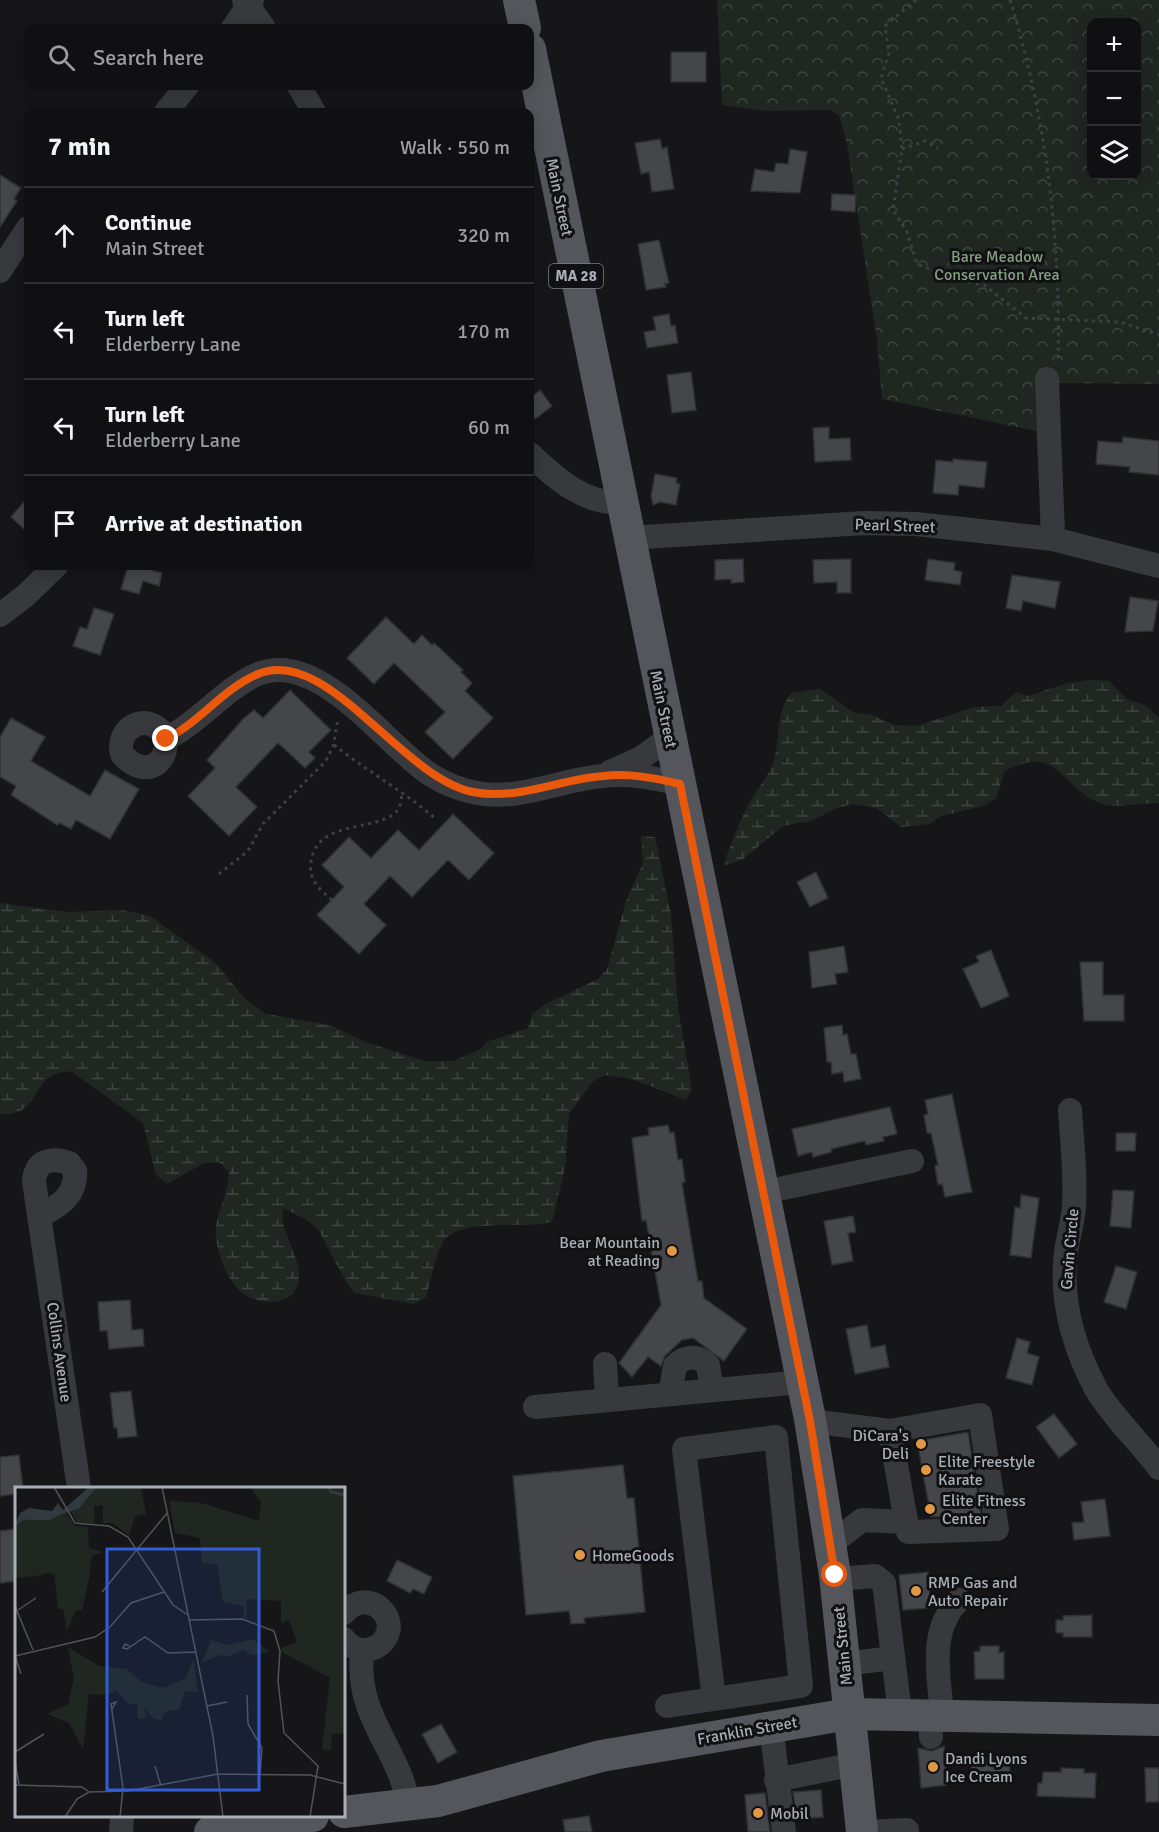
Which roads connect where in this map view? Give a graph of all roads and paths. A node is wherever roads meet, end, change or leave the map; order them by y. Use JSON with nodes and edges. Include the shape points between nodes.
{"nodes":[{"id":1,"x":519,"y":0,"type":"edge"},
{"id":2,"x":916,"y":0,"type":"edge"},
{"id":3,"x":1010,"y":0,"type":"edge"},
{"id":4,"x":249,"y":2,"type":"edge"},
{"id":5,"x":235,"y":24,"type":"edge"},
{"id":6,"x":262,"y":24,"type":"edge"},
{"id":7,"x":524,"y":24,"type":"edge"},
{"id":8,"x":534,"y":69,"type":"edge"},
{"id":9,"x":184,"y":90,"type":"edge"},
{"id":10,"x":301,"y":90,"type":"edge"},
{"id":11,"x":169,"y":108,"type":"edge"},
{"id":12,"x":312,"y":108,"type":"edge"},
{"id":13,"x":938,"y":148,"type":"dead end"},
{"id":14,"x":902,"y":149,"type":"junction"},
{"id":15,"x":24,"y":234,"type":"edge"},
{"id":16,"x":0,"y":271,"type":"edge"},
{"id":17,"x":1059,"y":320,"type":"junction"},
{"id":18,"x":1159,"y":335,"type":"edge"},
{"id":19,"x":1053,"y":375,"type":"joint"},
{"id":20,"x":534,"y":458,"type":"edge"},
{"id":21,"x":621,"y":503,"type":"junction"},
{"id":22,"x":628,"y":538,"type":"junction"},
{"id":23,"x":1053,"y":539,"type":"junction"},
{"id":24,"x":1159,"y":566,"type":"edge"},
{"id":25,"x":52,"y":570,"type":"edge"},
{"id":26,"x":0,"y":615,"type":"edge"},
{"id":27,"x":345,"y":702,"type":"junction"},
{"id":28,"x":670,"y":737,"type":"junction"},
{"id":29,"x":166,"y":739,"type":"dead end"},
{"id":30,"x":334,"y":745,"type":"junction"},
{"id":31,"x":602,"y":776,"type":"junction"},
{"id":32,"x":680,"y":784,"type":"junction"},
{"id":33,"x":402,"y":793,"type":"junction"},
{"id":34,"x":437,"y":820,"type":"dead end"},
{"id":35,"x":219,"y":874,"type":"dead end"},
{"id":36,"x":332,"y":900,"type":"dead end"},
{"id":37,"x":1070,"y":1110,"type":"dead end"},
{"id":38,"x":912,"y":1161,"type":"dead end"},
{"id":39,"x":764,"y":1192,"type":"junction"},
{"id":40,"x":40,"y":1215,"type":"dead end"},
{"id":41,"x":605,"y":1364,"type":"dead end"},
{"id":42,"x":802,"y":1382,"type":"junction"},
{"id":43,"x":712,"y":1390,"type":"junction"},
{"id":44,"x":670,"y":1394,"type":"junction"},
{"id":45,"x":608,"y":1400,"type":"junction"},
{"id":46,"x":535,"y":1407,"type":"dead end"},
{"id":47,"x":810,"y":1421,"type":"junction"},
{"id":48,"x":890,"y":1431,"type":"junction"},
{"id":49,"x":1159,"y":1468,"type":"edge"},
{"id":50,"x":79,"y":1487,"type":"edge"},
{"id":51,"x":906,"y":1522,"type":"junction"},
{"id":52,"x":831,"y":1544,"type":"junction"},
{"id":53,"x":836,"y":1579,"type":"junction"},
{"id":54,"x":959,"y":1600,"type":"dead end"},
{"id":55,"x":345,"y":1612,"type":"edge"},
{"id":56,"x":353,"y":1645,"type":"edge"},
{"id":57,"x":893,"y":1658,"type":"junction"},
{"id":58,"x":844,"y":1664,"type":"junction"},
{"id":59,"x":714,"y":1699,"type":"junction"},
{"id":60,"x":667,"y":1706,"type":"dead end"},
{"id":61,"x":849,"y":1714,"type":"junction"},
{"id":62,"x":926,"y":1719,"type":"junction"},
{"id":63,"x":1159,"y":1720,"type":"edge"},
{"id":64,"x":771,"y":1725,"type":"junction"},
{"id":65,"x":855,"y":1764,"type":"junction"},
{"id":66,"x":776,"y":1780,"type":"junction"},
{"id":67,"x":409,"y":1807,"type":"junction"},
{"id":68,"x":345,"y":1812,"type":"edge"},
{"id":69,"x":122,"y":1817,"type":"edge"},
{"id":70,"x":301,"y":1817,"type":"edge"},
{"id":71,"x":907,"y":1830,"type":"dead end"},
{"id":72,"x":120,"y":1832,"type":"edge"},
{"id":73,"x":210,"y":1832,"type":"edge"},
{"id":74,"x":784,"y":1832,"type":"edge"},
{"id":75,"x":863,"y":1832,"type":"edge"}],
"edges":[{"from":1,"to":7,"type":"main road"},
{"from":2,"to":14,"type":"path","via":[[885,26],[889,53],[881,78],[899,120]]},
{"from":3,"to":17,"type":"path","via":[[1040,126]]},
{"from":4,"to":5,"type":"street"},
{"from":4,"to":6,"type":"street"},
{"from":8,"to":21,"type":"main road","name":"Main Street","number":"MA 28"},
{"from":9,"to":11,"type":"street"},
{"from":10,"to":12,"type":"street"},
{"from":13,"to":14,"type":"path","via":[[925,141]]},
{"from":14,"to":17,"type":"path","via":[[893,210],[907,232],[917,264],[954,279],[984,285],[1026,318]]},
{"from":15,"to":16,"type":"street"},
{"from":17,"to":18,"type":"path","via":[[1120,322]]},
{"from":17,"to":19,"type":"path"},
{"from":19,"to":23,"type":"street"},
{"from":20,"to":21,"type":"street","via":[[587,497]]},
{"from":21,"to":22,"type":"main road","name":"Main Street","number":"MA 28"},
{"from":22,"to":23,"type":"street","name":"Pearl Street","via":[[864,523],[927,525]]},
{"from":22,"to":28,"type":"main road","name":"Main Street","number":"MA 28"},
{"from":23,"to":24,"type":"street","name":"Pearl Street"},
{"from":25,"to":26,"type":"street"},
{"from":27,"to":29,"type":"street","via":[[305,674],[269,670],[243,682],[201,717]]},
{"from":27,"to":30,"type":"path"},
{"from":27,"to":31,"type":"street","via":[[416,764],[466,791],[513,794]]},
{"from":28,"to":31,"type":"street","via":[[640,758]]},
{"from":28,"to":32,"type":"main road","name":"Main Street","number":"MA 28"},
{"from":30,"to":33,"type":"path"},
{"from":30,"to":35,"type":"path","via":[[325,762],[263,824],[249,851]]},
{"from":31,"to":32,"type":"street","via":[[644,776]]},
{"from":32,"to":39,"type":"main road","name":"Main Street","number":"MA 28"},
{"from":33,"to":34,"type":"path"},
{"from":33,"to":36,"type":"path","via":[[400,805],[392,815],[343,830],[314,850],[312,878]]},
{"from":37,"to":49,"type":"street","name":"Gavin Circle","via":[[1074,1209],[1064,1276],[1068,1315],[1096,1388]]},
{"from":38,"to":39,"type":"street"},
{"from":39,"to":42,"type":"main road","name":"Main Street","number":"MA 28"},
{"from":40,"to":50,"type":"street","name":"Collins Avenue"},
{"from":41,"to":45,"type":"street"},
{"from":42,"to":43,"type":"street"},
{"from":42,"to":47,"type":"main road","name":"Main Street","number":"MA 28"},
{"from":43,"to":44,"type":"street"},
{"from":43,"to":44,"type":"street","via":[[708,1365],[700,1358],[688,1358],[675,1366]]},
{"from":44,"to":45,"type":"street"},
{"from":45,"to":46,"type":"street"},
{"from":47,"to":48,"type":"street"},
{"from":47,"to":52,"type":"main road","name":"Main Street","number":"MA 28"},
{"from":48,"to":51,"type":"street"},
{"from":48,"to":51,"type":"street","via":[[980,1415],[997,1528],[909,1532]]},
{"from":51,"to":52,"type":"street","via":[[862,1520]]},
{"from":52,"to":53,"type":"main road","name":"Main Street","number":"MA 28"},
{"from":53,"to":57,"type":"street","via":[[875,1576],[883,1581]]},
{"from":53,"to":58,"type":"main road","name":"Main Street","number":"MA 28"},
{"from":54,"to":62,"type":"street","via":[[938,1637],[938,1665]]},
{"from":55,"to":56,"type":"street","via":[[352,1605],[366,1602],[379,1607],[389,1623],[386,1637],[376,1647]]},
{"from":56,"to":67,"type":"street","via":[[365,1702],[405,1783]]},
{"from":57,"to":58,"type":"street"},
{"from":57,"to":62,"type":"street"},
{"from":58,"to":61,"type":"main road","name":"Main Street","number":"MA 28"},
{"from":59,"to":59,"type":"street","via":[[801,1686],[776,1437],[684,1449]]},
{"from":59,"to":60,"type":"street"},
{"from":61,"to":62,"type":"main road","name":"Franklin Street"},
{"from":61,"to":64,"type":"main road","name":"Franklin Street"},
{"from":61,"to":65,"type":"main road","name":"Main Street","number":"MA 28"},
{"from":62,"to":63,"type":"main road","name":"Franklin Street"},
{"from":64,"to":66,"type":"street"},
{"from":64,"to":67,"type":"main road","name":"Franklin Street","via":[[601,1756]]},
{"from":65,"to":66,"type":"street"},
{"from":65,"to":75,"type":"main road","name":"Main Street","number":"MA 28"},
{"from":66,"to":74,"type":"street"},
{"from":67,"to":68,"type":"main road","name":"Franklin Street"},
{"from":69,"to":72,"type":"street"},
{"from":70,"to":73,"type":"main road"},
{"from":71,"to":75,"type":"street"}]}
